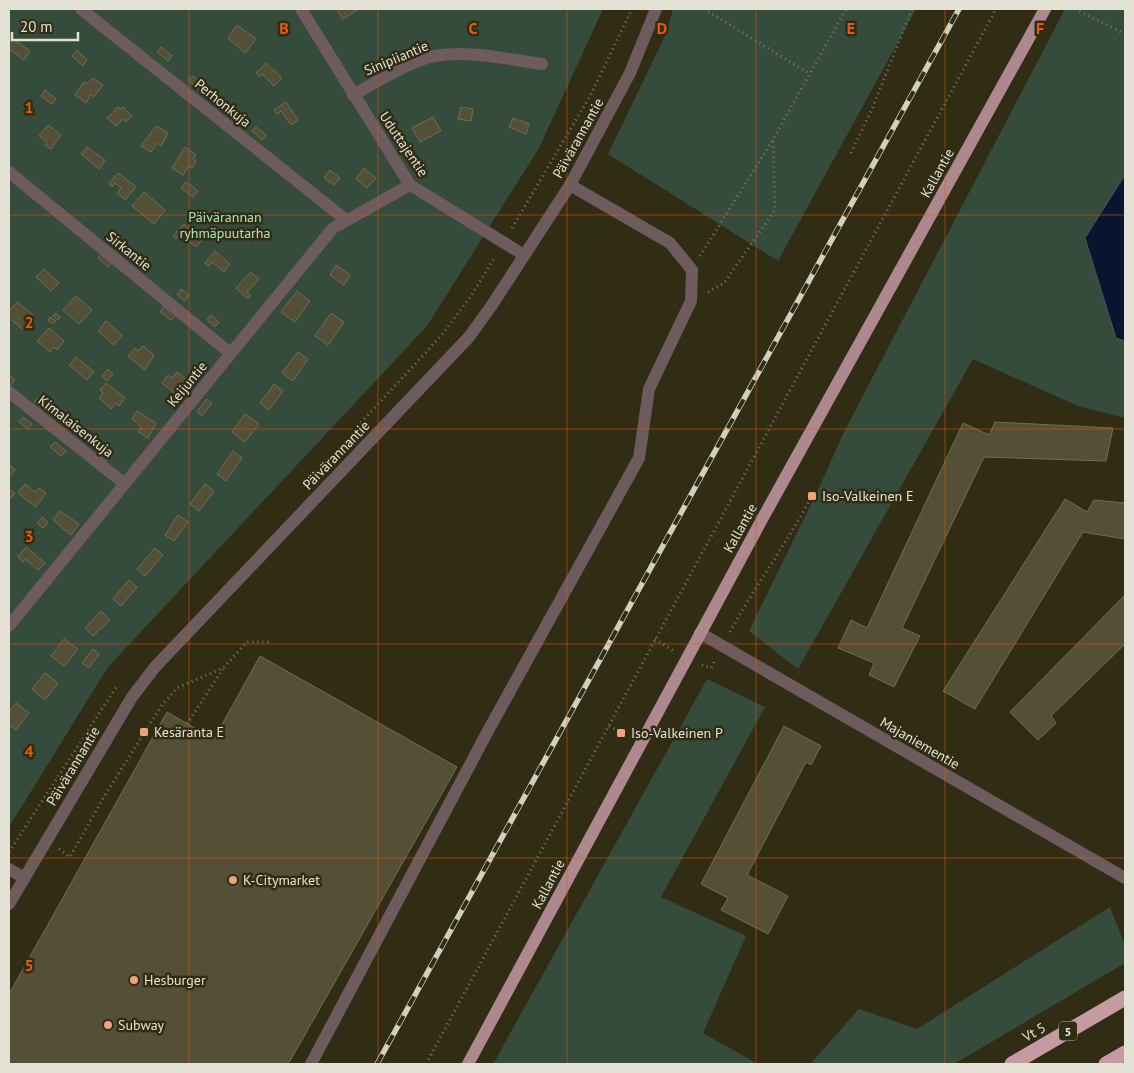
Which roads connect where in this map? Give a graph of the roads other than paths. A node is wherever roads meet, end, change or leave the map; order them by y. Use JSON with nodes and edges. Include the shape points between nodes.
{"nodes":[{"id":1,"x":82,"y":9,"type":"edge"},
{"id":2,"x":301,"y":9,"type":"edge"},
{"id":3,"x":656,"y":9,"type":"edge"},
{"id":4,"x":1045,"y":9,"type":"edge"},
{"id":5,"x":542,"y":64,"type":"dead end"},
{"id":6,"x":353,"y":95,"type":"junction"},
{"id":7,"x":9,"y":172,"type":"edge"},
{"id":8,"x":410,"y":185,"type":"junction"},
{"id":9,"x":570,"y":185,"type":"junction"},
{"id":10,"x":346,"y":220,"type":"junction"},
{"id":11,"x":524,"y":254,"type":"junction"},
{"id":12,"x":230,"y":354,"type":"junction"},
{"id":13,"x":9,"y":392,"type":"edge"},
{"id":14,"x":126,"y":484,"type":"junction"},
{"id":15,"x":9,"y":626,"type":"edge"},
{"id":16,"x":700,"y":633,"type":"junction"},
{"id":17,"x":9,"y":869,"type":"edge"},
{"id":18,"x":24,"y":878,"type":"junction"},
{"id":19,"x":1125,"y":878,"type":"edge"},
{"id":20,"x":9,"y":904,"type":"edge"},
{"id":21,"x":1125,"y":998,"type":"edge"},
{"id":22,"x":1125,"y":1053,"type":"edge"},
{"id":23,"x":311,"y":1064,"type":"edge"},
{"id":24,"x":468,"y":1064,"type":"edge"},
{"id":25,"x":1012,"y":1064,"type":"edge"},
{"id":26,"x":1106,"y":1064,"type":"edge"}],
"edges":[{"from":1,"to":10,"type":"street","name":"Perhonkuja"},
{"from":2,"to":6,"type":"street","name":"Uduttajentie"},
{"from":3,"to":9,"type":"street","name":"Päivärannantie","via":[[630,73]]},
{"from":4,"to":16,"type":"main road","name":"Kallantie"},
{"from":5,"to":6,"type":"street","name":"Sinipiiantie","via":[[475,54],[432,56]]},
{"from":6,"to":8,"type":"street","name":"Uduttajentie"},
{"from":7,"to":12,"type":"street","name":"Sirkantie"},
{"from":8,"to":10,"type":"street","name":"Keijuntie"},
{"from":8,"to":11,"type":"street","name":"Uduttajentie"},
{"from":9,"to":11,"type":"street","name":"Päivärannantie"},
{"from":9,"to":23,"type":"street","via":[[670,243],[692,270],[691,301],[649,389],[639,458],[489,728]]},
{"from":10,"to":12,"type":"street","name":"Keijuntie","via":[[333,228]]},
{"from":11,"to":18,"type":"street","name":"Päivärannantie","via":[[469,337],[155,667],[132,698]]},
{"from":12,"to":14,"type":"street","name":"Keijuntie"},
{"from":13,"to":14,"type":"street","name":"Kimalaisenkuja"},
{"from":14,"to":15,"type":"street","name":"Keijuntie"},
{"from":16,"to":19,"type":"street","name":"Majaniementie"},
{"from":16,"to":24,"type":"main road","name":"Kallantie"},
{"from":17,"to":18,"type":"street"},
{"from":18,"to":20,"type":"street","name":"Päivärannantie"},
{"from":21,"to":25,"type":"highway","name":"Vt 5","number":"5"},
{"from":22,"to":26,"type":"highway"}]}
